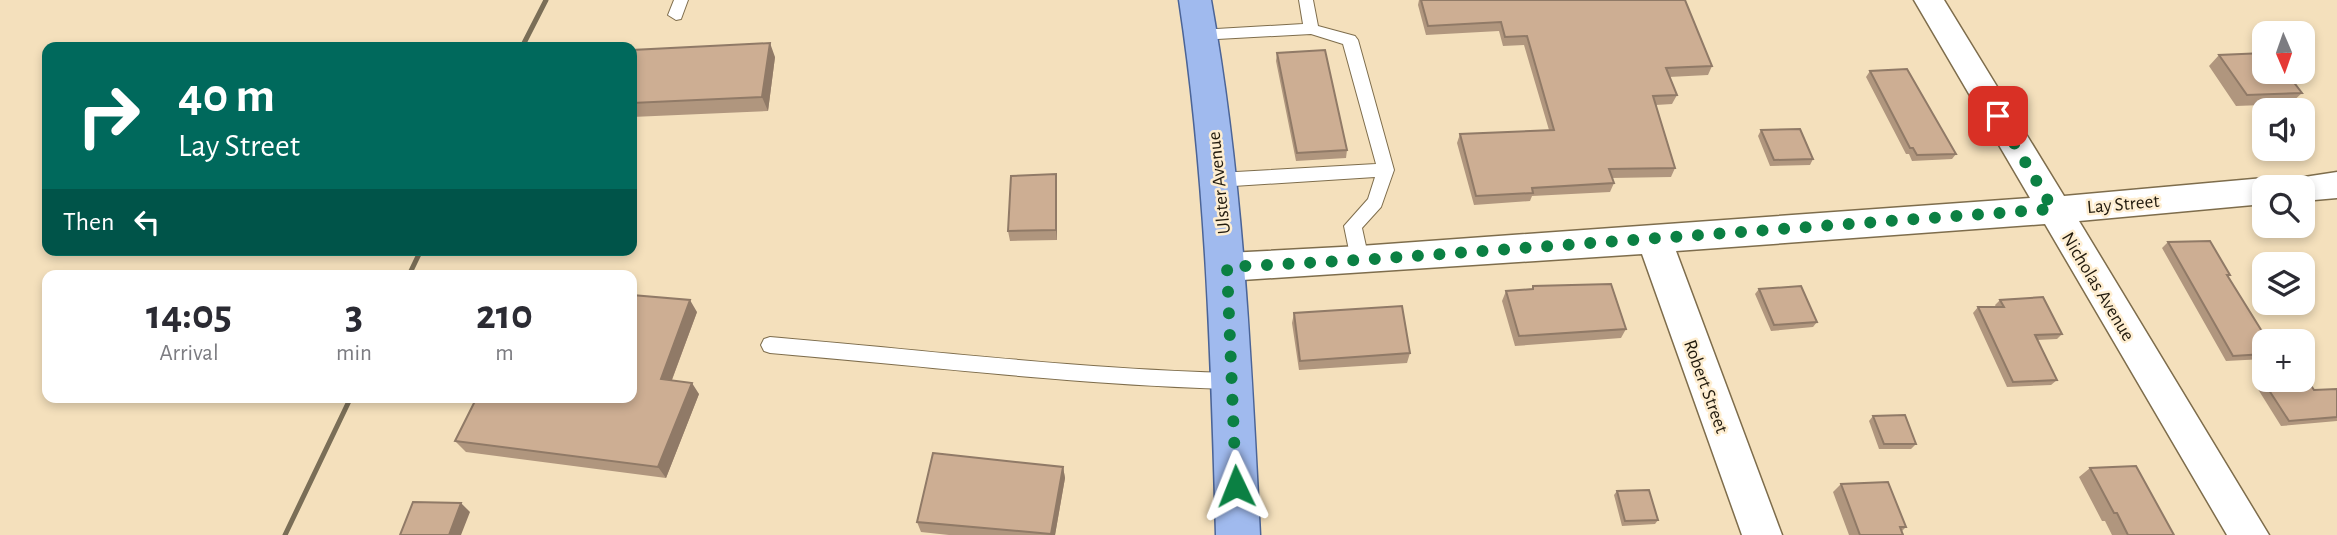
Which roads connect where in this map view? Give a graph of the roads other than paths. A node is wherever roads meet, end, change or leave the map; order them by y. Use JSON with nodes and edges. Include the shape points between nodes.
{"nodes":[{"id":1,"x":1306,"y":0,"type":"edge"},
{"id":2,"x":1929,"y":0,"type":"edge"},
{"id":3,"x":1197,"y":18,"type":"edge"},
{"id":4,"x":1311,"y":29,"type":"junction"},
{"id":5,"x":1386,"y":170,"type":"junction"},
{"id":6,"x":1218,"y":180,"type":"junction"},
{"id":7,"x":2337,"y":185,"type":"edge"},
{"id":8,"x":2315,"y":187,"type":"edge"},
{"id":9,"x":2252,"y":192,"type":"edge"},
{"id":10,"x":2053,"y":209,"type":"junction"},
{"id":11,"x":1653,"y":237,"type":"junction"},
{"id":12,"x":1360,"y":260,"type":"junction"},
{"id":13,"x":1227,"y":267,"type":"junction"},
{"id":14,"x":770,"y":345,"type":"dead end"},
{"id":15,"x":1232,"y":381,"type":"junction"},
{"id":16,"x":1238,"y":535,"type":"edge"},
{"id":17,"x":1762,"y":535,"type":"edge"},
{"id":18,"x":2249,"y":535,"type":"edge"}],
"edges":[{"from":1,"to":4,"type":"lane"},
{"from":2,"to":10,"type":"street","name":"Nicholas Avenue"},
{"from":3,"to":4,"type":"lane"},
{"from":3,"to":6,"type":"main road","name":"Ulster Avenue"},
{"from":4,"to":5,"type":"lane","via":[[1350,40]]},
{"from":5,"to":6,"type":"lane"},
{"from":5,"to":12,"type":"lane","via":[[1375,202],[1353,226]]},
{"from":6,"to":13,"type":"main road","name":"Ulster Avenue"},
{"from":7,"to":8,"type":"street"},
{"from":9,"to":10,"type":"street","name":"Lay Street"},
{"from":10,"to":11,"type":"street","name":"Lay Street"},
{"from":10,"to":18,"type":"street","name":"Nicholas Avenue"},
{"from":11,"to":12,"type":"street","name":"Lay Street"},
{"from":11,"to":17,"type":"street","name":"Robert Street"},
{"from":12,"to":13,"type":"street","name":"Lay Street"},
{"from":13,"to":15,"type":"main road","name":"Ulster Avenue"},
{"from":14,"to":15,"type":"lane","via":[[1127,378]]},
{"from":15,"to":16,"type":"main road","name":"Ulster Avenue"}]}
